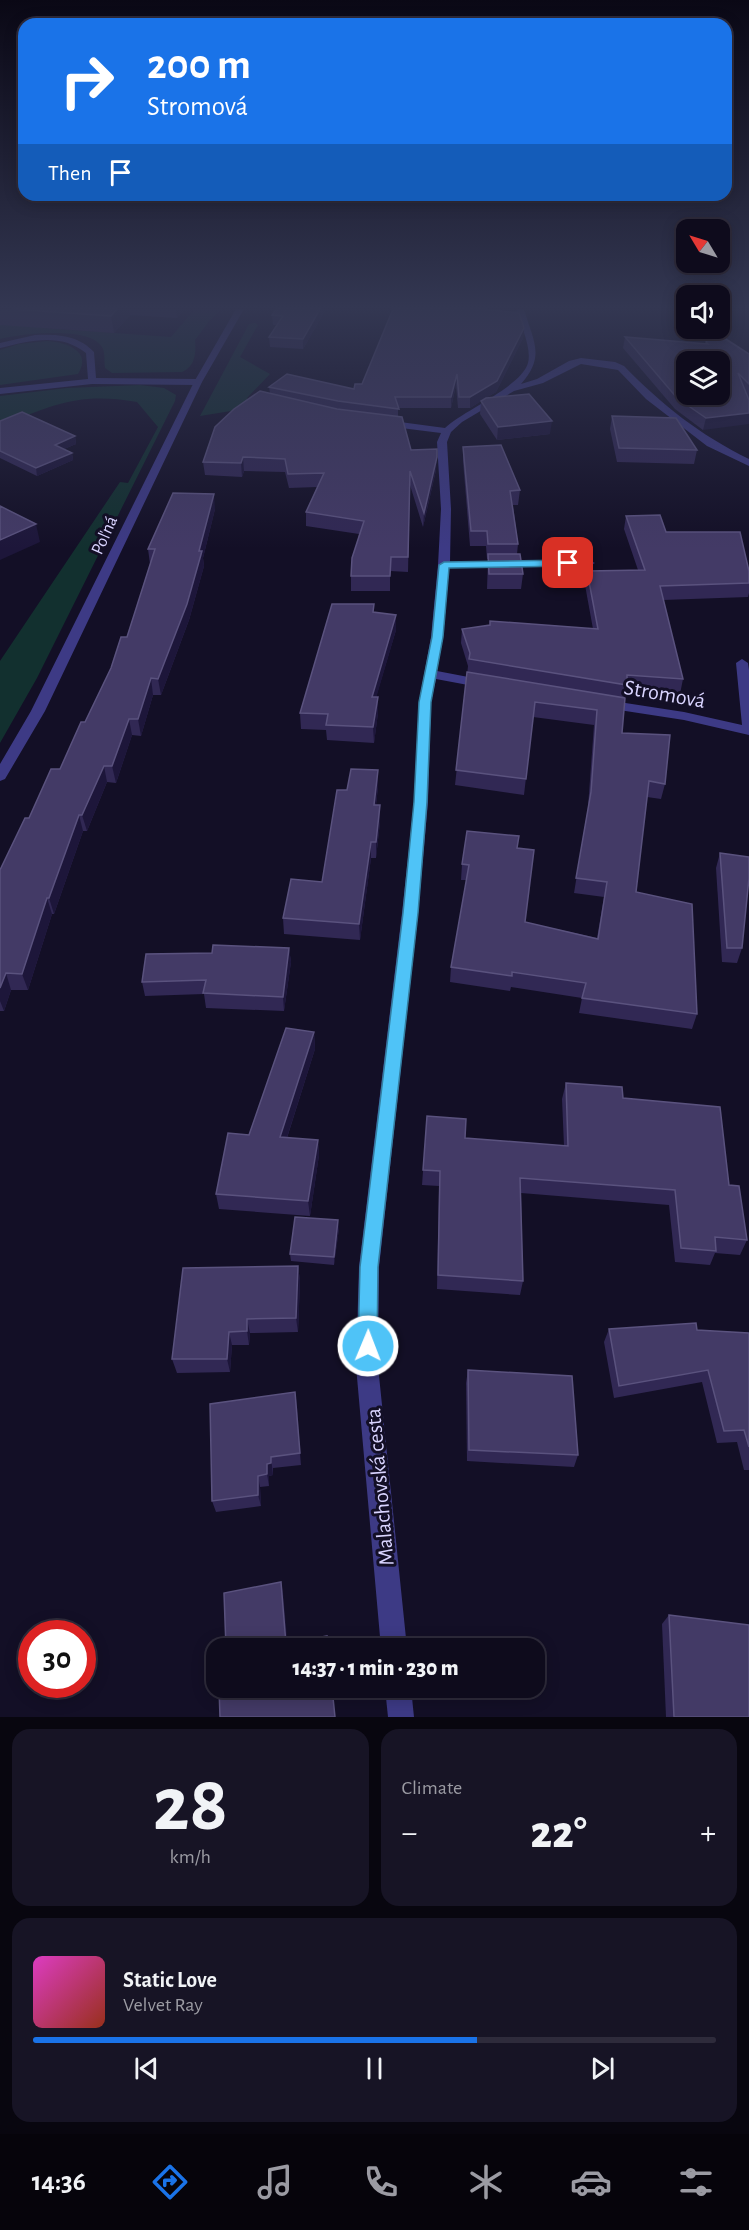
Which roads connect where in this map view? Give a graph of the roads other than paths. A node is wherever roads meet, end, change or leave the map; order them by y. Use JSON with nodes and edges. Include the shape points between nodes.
{"nodes":[{"id":1,"x":17,"y":389,"type":"edge"},
{"id":2,"x":194,"y":389,"type":"edge"},
{"id":3,"x":511,"y":389,"type":"edge"},
{"id":4,"x":641,"y":389,"type":"edge"},
{"id":5,"x":0,"y":391,"type":"edge"},
{"id":6,"x":371,"y":421,"type":"edge"},
{"id":7,"x":447,"y":431,"type":"junction"},
{"id":8,"x":749,"y":463,"type":"edge"},
{"id":9,"x":589,"y":563,"type":"dead end"},
{"id":10,"x":444,"y":565,"type":"junction"},
{"id":11,"x":742,"y":663,"type":"dead end"},
{"id":12,"x":431,"y":674,"type":"junction"},
{"id":13,"x":498,"y":687,"type":"edge"},
{"id":14,"x":591,"y":702,"type":"edge"},
{"id":15,"x":749,"y":726,"type":"edge"},
{"id":16,"x":749,"y":731,"type":"edge"},
{"id":17,"x":0,"y":776,"type":"edge"},
{"id":18,"x":393,"y":1638,"type":"edge"},
{"id":19,"x":399,"y":1698,"type":"edge"},
{"id":20,"x":401,"y":1717,"type":"edge"}],
"edges":[{"from":1,"to":5,"type":"street"},
{"from":2,"to":17,"type":"street","name":"Poľná","via":[[38,711]]},
{"from":3,"to":7,"type":"street"},
{"from":4,"to":8,"type":"street","via":[[710,444]]},
{"from":6,"to":7,"type":"street"},
{"from":7,"to":10,"type":"street","name":"Malachovská cesta","via":[[442,441]]},
{"from":9,"to":10,"type":"street"},
{"from":10,"to":12,"type":"street","name":"Malachovská cesta"},
{"from":11,"to":15,"type":"street"},
{"from":12,"to":13,"type":"street"},
{"from":12,"to":18,"type":"street","name":"Malachovská cesta","via":[[425,702],[421,802],[410,913],[369,1267],[367,1366]]},
{"from":14,"to":16,"type":"street","name":"Stromová","via":[[684,716]]},
{"from":19,"to":20,"type":"street"}]}
